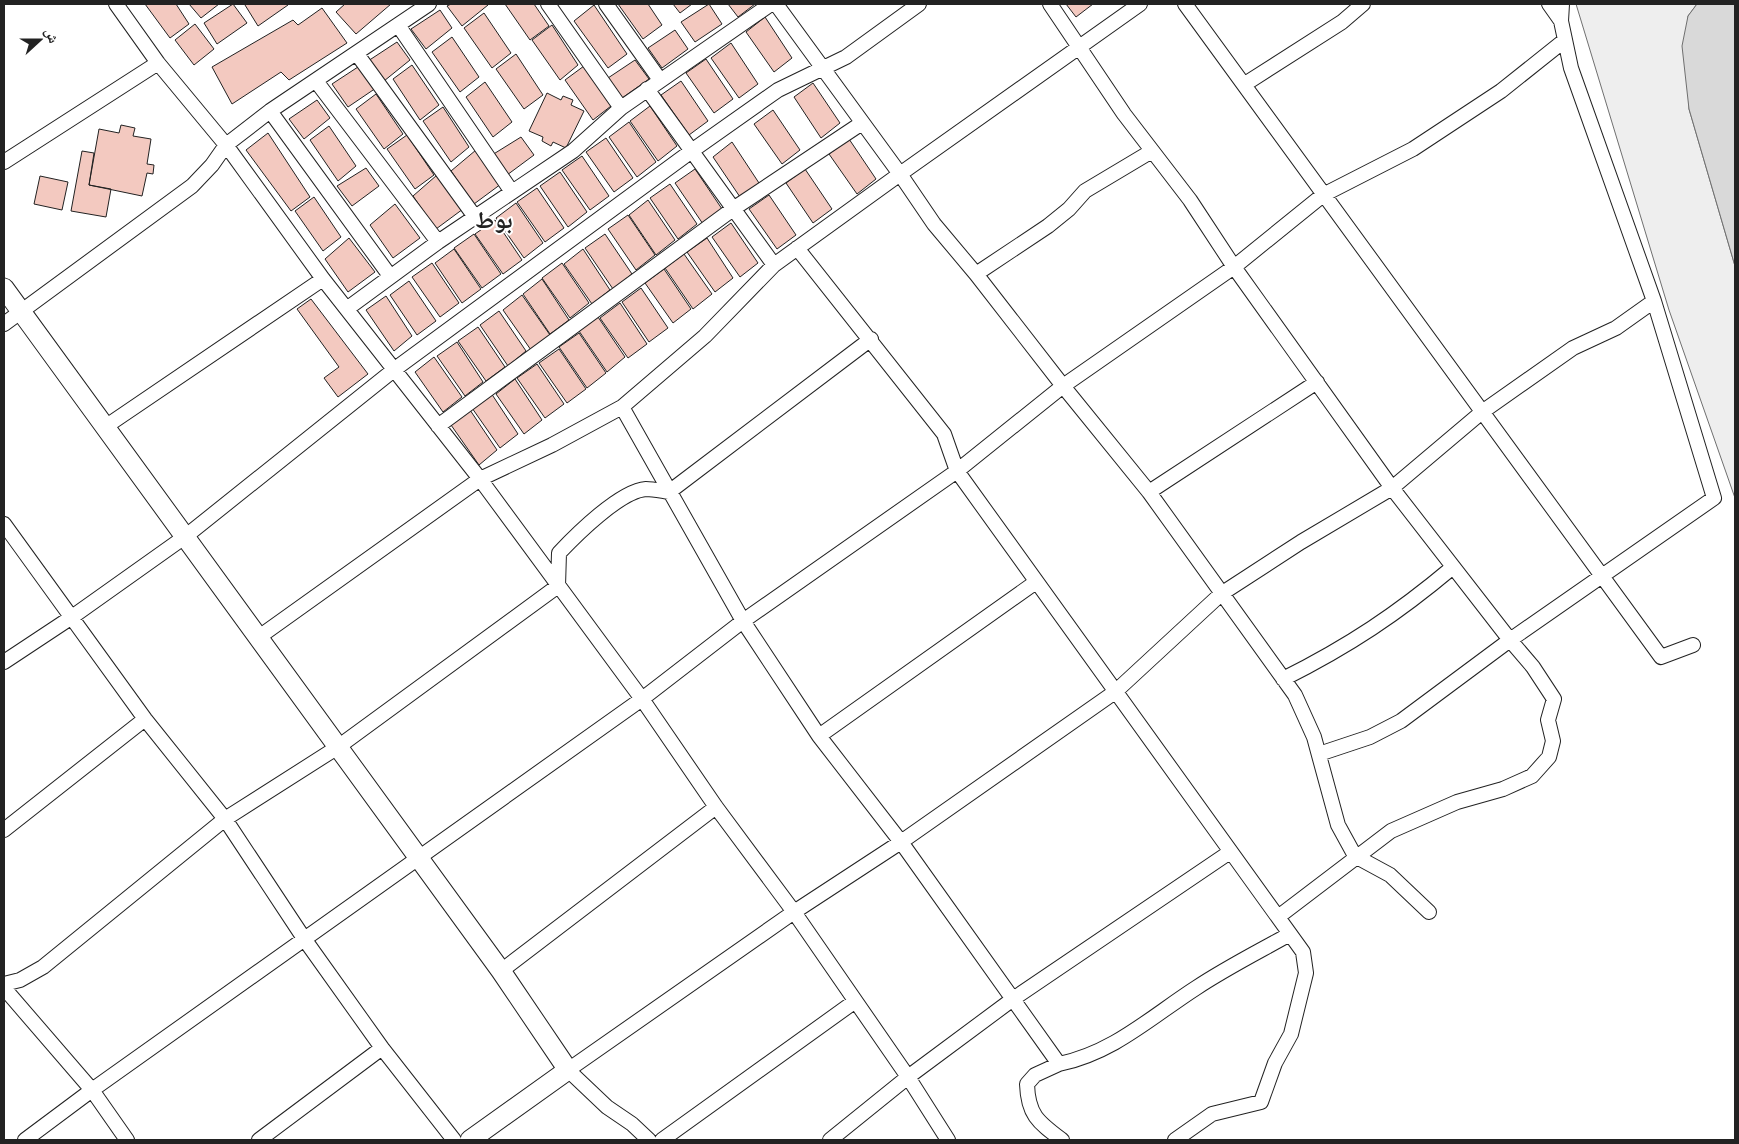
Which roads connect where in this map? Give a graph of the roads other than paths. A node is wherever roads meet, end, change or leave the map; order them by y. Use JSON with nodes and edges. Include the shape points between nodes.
{"nodes":[{"id":1,"x":116,"y":4,"type":"edge"},
{"id":2,"x":429,"y":4,"type":"edge"},
{"id":3,"x":548,"y":4,"type":"edge"},
{"id":4,"x":606,"y":4,"type":"edge"},
{"id":5,"x":770,"y":4,"type":"edge"},
{"id":6,"x":776,"y":4,"type":"edge"},
{"id":7,"x":919,"y":4,"type":"edge"},
{"id":8,"x":1050,"y":4,"type":"edge"},
{"id":9,"x":1140,"y":4,"type":"edge"},
{"id":10,"x":1185,"y":4,"type":"edge"},
{"id":11,"x":1363,"y":4,"type":"edge"},
{"id":12,"x":1548,"y":4,"type":"edge"},
{"id":13,"x":1562,"y":4,"type":"edge"},
{"id":14,"x":1561,"y":21,"type":"junction"},
{"id":15,"x":398,"y":25,"type":"junction"},
{"id":16,"x":1565,"y":40,"type":"junction"},
{"id":17,"x":1079,"y":48,"type":"junction"},
{"id":18,"x":356,"y":54,"type":"junction"},
{"id":19,"x":158,"y":64,"type":"junction"},
{"id":20,"x":823,"y":69,"type":"junction"},
{"id":21,"x":660,"y":80,"type":"junction"},
{"id":22,"x":316,"y":81,"type":"junction"},
{"id":23,"x":1245,"y":84,"type":"junction"},
{"id":24,"x":647,"y":89,"type":"junction"},
{"id":25,"x":621,"y":108,"type":"junction"},
{"id":26,"x":270,"y":111,"type":"junction"},
{"id":27,"x":862,"y":123,"type":"junction"},
{"id":28,"x":226,"y":145,"type":"junction"},
{"id":29,"x":693,"y":150,"type":"junction"},
{"id":30,"x":1152,"y":151,"type":"junction"},
{"id":31,"x":4,"y":162,"type":"edge"},
{"id":32,"x":900,"y":174,"type":"junction"},
{"id":33,"x":512,"y":192,"type":"junction"},
{"id":34,"x":1323,"y":195,"type":"junction"},
{"id":35,"x":733,"y":209,"type":"junction"},
{"id":36,"x":475,"y":217,"type":"junction"},
{"id":37,"x":438,"y":242,"type":"junction"},
{"id":38,"x":797,"y":248,"type":"junction"},
{"id":39,"x":774,"y":265,"type":"junction"},
{"id":40,"x":1234,"y":267,"type":"junction"},
{"id":41,"x":976,"y":274,"type":"junction"},
{"id":42,"x":390,"y":276,"type":"junction"},
{"id":43,"x":323,"y":279,"type":"junction"},
{"id":44,"x":4,"y":288,"type":"edge"},
{"id":45,"x":1654,"y":301,"type":"junction"},
{"id":46,"x":348,"y":308,"type":"junction"},
{"id":47,"x":21,"y":312,"type":"junction"},
{"id":48,"x":4,"y":324,"type":"edge"},
{"id":49,"x":871,"y":339,"type":"junction"},
{"id":50,"x":395,"y":369,"type":"junction"},
{"id":51,"x":1317,"y":382,"type":"junction"},
{"id":52,"x":1063,"y":386,"type":"junction"},
{"id":53,"x":622,"y":407,"type":"junction"},
{"id":54,"x":1482,"y":412,"type":"junction"},
{"id":55,"x":438,"y":426,"type":"junction"},
{"id":56,"x":106,"y":427,"type":"junction"},
{"id":57,"x":957,"y":471,"type":"junction"},
{"id":58,"x":480,"y":479,"type":"junction"},
{"id":59,"x":1392,"y":488,"type":"junction"},
{"id":60,"x":669,"y":492,"type":"junction"},
{"id":61,"x":1149,"y":492,"type":"junction"},
{"id":62,"x":4,"y":524,"type":"edge"},
{"id":63,"x":186,"y":536,"type":"junction"},
{"id":64,"x":1453,"y":566,"type":"junction"},
{"id":65,"x":1601,"y":576,"type":"junction"},
{"id":66,"x":1036,"y":582,"type":"junction"},
{"id":67,"x":558,"y":586,"type":"junction"},
{"id":68,"x":1221,"y":594,"type":"junction"},
{"id":69,"x":72,"y":617,"type":"junction"},
{"id":70,"x":743,"y":620,"type":"junction"},
{"id":71,"x":259,"y":637,"type":"junction"},
{"id":72,"x":1510,"y":640,"type":"junction"},
{"id":73,"x":1693,"y":646,"type":"dead end"},
{"id":74,"x":4,"y":662,"type":"edge"},
{"id":75,"x":1283,"y":680,"type":"junction"},
{"id":76,"x":1114,"y":692,"type":"junction"},
{"id":77,"x":642,"y":699,"type":"junction"},
{"id":78,"x":145,"y":719,"type":"junction"},
{"id":79,"x":819,"y":736,"type":"junction"},
{"id":80,"x":338,"y":747,"type":"junction"},
{"id":81,"x":1319,"y":754,"type":"junction"},
{"id":82,"x":716,"y":807,"type":"junction"},
{"id":83,"x":225,"y":818,"type":"junction"},
{"id":84,"x":4,"y":830,"type":"edge"},
{"id":85,"x":901,"y":842,"type":"junction"},
{"id":86,"x":1230,"y":852,"type":"junction"},
{"id":87,"x":1355,"y":856,"type":"junction"},
{"id":88,"x":419,"y":858,"type":"junction"},
{"id":89,"x":794,"y":912,"type":"junction"},
{"id":90,"x":1429,"y":912,"type":"dead end"},
{"id":91,"x":1278,"y":917,"type":"junction"},
{"id":92,"x":1290,"y":934,"type":"junction"},
{"id":93,"x":305,"y":940,"type":"junction"},
{"id":94,"x":502,"y":971,"type":"junction"},
{"id":95,"x":4,"y":984,"type":"edge"},
{"id":96,"x":4,"y":988,"type":"edge"},
{"id":97,"x":1013,"y":999,"type":"junction"},
{"id":98,"x":854,"y":1002,"type":"junction"},
{"id":99,"x":382,"y":1048,"type":"junction"},
{"id":100,"x":1059,"y":1064,"type":"junction"},
{"id":101,"x":568,"y":1070,"type":"junction"},
{"id":102,"x":908,"y":1078,"type":"junction"},
{"id":103,"x":92,"y":1090,"type":"junction"},
{"id":104,"x":25,"y":1140,"type":"edge"},
{"id":105,"x":127,"y":1140,"type":"edge"},
{"id":106,"x":259,"y":1140,"type":"edge"},
{"id":107,"x":454,"y":1140,"type":"edge"},
{"id":108,"x":470,"y":1140,"type":"edge"},
{"id":109,"x":649,"y":1140,"type":"edge"},
{"id":110,"x":662,"y":1140,"type":"edge"},
{"id":111,"x":830,"y":1140,"type":"edge"},
{"id":112,"x":948,"y":1140,"type":"edge"},
{"id":113,"x":1062,"y":1140,"type":"edge"},
{"id":114,"x":1174,"y":1140,"type":"edge"}],
"edges":[{"from":1,"to":19,"type":"street"},
{"from":2,"to":15,"type":"street"},
{"from":3,"to":25,"type":"street"},
{"from":4,"to":21,"type":"street"},
{"from":5,"to":21,"type":"street"},
{"from":6,"to":20,"type":"street"},
{"from":7,"to":20,"type":"street","via":[[846,57]]},
{"from":8,"to":17,"type":"street"},
{"from":9,"to":17,"type":"street"},
{"from":10,"to":23,"type":"street"},
{"from":11,"to":23,"type":"street","via":[[1342,22]]},
{"from":12,"to":14,"type":"street"},
{"from":13,"to":14,"type":"street"},
{"from":14,"to":16,"type":"street"},
{"from":15,"to":18,"type":"street"},
{"from":15,"to":33,"type":"street"},
{"from":16,"to":34,"type":"street","via":[[1500,91],[1413,149]]},
{"from":16,"to":45,"type":"street","via":[[1571,68]]},
{"from":17,"to":30,"type":"street"},
{"from":17,"to":32,"type":"street"},
{"from":18,"to":22,"type":"street"},
{"from":18,"to":36,"type":"street"},
{"from":19,"to":28,"type":"street"},
{"from":19,"to":31,"type":"street"},
{"from":20,"to":27,"type":"street"},
{"from":20,"to":29,"type":"street","via":[[778,90]]},
{"from":21,"to":24,"type":"street"},
{"from":22,"to":26,"type":"street"},
{"from":22,"to":37,"type":"street"},
{"from":23,"to":34,"type":"street"},
{"from":24,"to":25,"type":"street"},
{"from":24,"to":29,"type":"street"},
{"from":25,"to":33,"type":"street","via":[[573,151]]},
{"from":26,"to":28,"type":"street"},
{"from":26,"to":42,"type":"street"},
{"from":27,"to":32,"type":"street"},
{"from":27,"to":35,"type":"street"},
{"from":28,"to":43,"type":"street"},
{"from":28,"to":47,"type":"street","via":[[192,186]]},
{"from":29,"to":35,"type":"street"},
{"from":29,"to":50,"type":"street"},
{"from":30,"to":40,"type":"street","via":[[1190,200]]},
{"from":30,"to":41,"type":"street","via":[[1085,191],[1048,226]]},
{"from":32,"to":38,"type":"street"},
{"from":32,"to":41,"type":"street","via":[[934,224]]},
{"from":33,"to":36,"type":"street"},
{"from":34,"to":40,"type":"street"},
{"from":34,"to":54,"type":"street"},
{"from":35,"to":39,"type":"street"},
{"from":35,"to":55,"type":"street"},
{"from":36,"to":37,"type":"street"},
{"from":37,"to":42,"type":"street"},
{"from":38,"to":39,"type":"street"},
{"from":38,"to":49,"type":"street"},
{"from":39,"to":53,"type":"street","via":[[705,336]]},
{"from":40,"to":51,"type":"street"},
{"from":40,"to":52,"type":"street"},
{"from":41,"to":52,"type":"street"},
{"from":42,"to":46,"type":"street"},
{"from":43,"to":46,"type":"street"},
{"from":43,"to":56,"type":"street"},
{"from":44,"to":47,"type":"street"},
{"from":45,"to":54,"type":"street","via":[[1616,328],[1574,348]]},
{"from":45,"to":65,"type":"street","via":[[1714,498]]},
{"from":46,"to":50,"type":"street"},
{"from":47,"to":48,"type":"street"},
{"from":47,"to":56,"type":"street"},
{"from":49,"to":57,"type":"street","via":[[944,434]]},
{"from":49,"to":60,"type":"street"},
{"from":50,"to":55,"type":"street"},
{"from":50,"to":63,"type":"street"},
{"from":51,"to":59,"type":"street"},
{"from":51,"to":61,"type":"street"},
{"from":52,"to":57,"type":"street"},
{"from":52,"to":61,"type":"street"},
{"from":53,"to":58,"type":"street"},
{"from":53,"to":60,"type":"street"},
{"from":54,"to":59,"type":"street"},
{"from":54,"to":65,"type":"street"},
{"from":55,"to":58,"type":"street"},
{"from":56,"to":63,"type":"street"},
{"from":57,"to":66,"type":"street"},
{"from":57,"to":70,"type":"street"},
{"from":58,"to":67,"type":"street"},
{"from":58,"to":71,"type":"street"},
{"from":59,"to":64,"type":"street"},
{"from":59,"to":68,"type":"street"},
{"from":60,"to":67,"type":"street","via":[[644,489],[618,500],[574,536],[559,553]]},
{"from":60,"to":70,"type":"street"},
{"from":61,"to":68,"type":"street"},
{"from":62,"to":69,"type":"street"},
{"from":63,"to":69,"type":"street"},
{"from":63,"to":71,"type":"street"},
{"from":64,"to":72,"type":"street"},
{"from":64,"to":75,"type":"street","via":[[1364,635]]},
{"from":65,"to":72,"type":"street"},
{"from":65,"to":73,"type":"street","via":[[1661,658]]},
{"from":66,"to":76,"type":"street"},
{"from":66,"to":79,"type":"street"},
{"from":67,"to":77,"type":"street"},
{"from":67,"to":80,"type":"street"},
{"from":68,"to":75,"type":"street"},
{"from":68,"to":76,"type":"street"},
{"from":69,"to":74,"type":"street"},
{"from":69,"to":78,"type":"street"},
{"from":70,"to":77,"type":"street"},
{"from":70,"to":79,"type":"street"},
{"from":71,"to":80,"type":"street"},
{"from":72,"to":81,"type":"street","via":[[1401,721],[1370,737]]},
{"from":72,"to":87,"type":"street","via":[[1533,666],[1554,699],[1548,720],[1553,741],[1549,757],[1532,776],[1503,789],[1457,802],[1391,831]]},
{"from":75,"to":81,"type":"street","via":[[1294,695]]},
{"from":76,"to":85,"type":"street"},
{"from":76,"to":86,"type":"street"},
{"from":77,"to":82,"type":"street"},
{"from":77,"to":88,"type":"street"},
{"from":78,"to":83,"type":"street"},
{"from":78,"to":84,"type":"street"},
{"from":79,"to":85,"type":"street"},
{"from":80,"to":83,"type":"street"},
{"from":80,"to":88,"type":"street"},
{"from":81,"to":87,"type":"street","via":[[1338,825]]},
{"from":82,"to":89,"type":"street"},
{"from":82,"to":94,"type":"street"},
{"from":83,"to":93,"type":"street"},
{"from":83,"to":95,"type":"street","via":[[43,967],[20,980]]},
{"from":85,"to":89,"type":"street"},
{"from":85,"to":97,"type":"street"},
{"from":86,"to":91,"type":"street"},
{"from":86,"to":97,"type":"street"},
{"from":87,"to":90,"type":"street","via":[[1390,875]]},
{"from":87,"to":91,"type":"street"},
{"from":88,"to":93,"type":"street"},
{"from":88,"to":94,"type":"street"},
{"from":89,"to":98,"type":"street"},
{"from":89,"to":101,"type":"street"},
{"from":91,"to":92,"type":"street"},
{"from":92,"to":100,"type":"street","via":[[1196,988],[1126,1038],[1082,1059]]},
{"from":92,"to":114,"type":"street","via":[[1303,952],[1306,973],[1291,1034],[1275,1063],[1261,1102],[1212,1114]]},
{"from":93,"to":99,"type":"street"},
{"from":93,"to":103,"type":"street"},
{"from":94,"to":101,"type":"street"},
{"from":96,"to":103,"type":"street"},
{"from":97,"to":100,"type":"street"},
{"from":97,"to":102,"type":"street"},
{"from":98,"to":102,"type":"street"},
{"from":98,"to":110,"type":"street"},
{"from":99,"to":106,"type":"street"},
{"from":99,"to":107,"type":"street"},
{"from":100,"to":113,"type":"street","via":[[1035,1075],[1026,1084],[1027,1100],[1034,1117]]},
{"from":101,"to":108,"type":"street"},
{"from":101,"to":109,"type":"street"},
{"from":102,"to":111,"type":"street"},
{"from":102,"to":112,"type":"street"},
{"from":103,"to":104,"type":"street"},
{"from":103,"to":105,"type":"street"}]}
